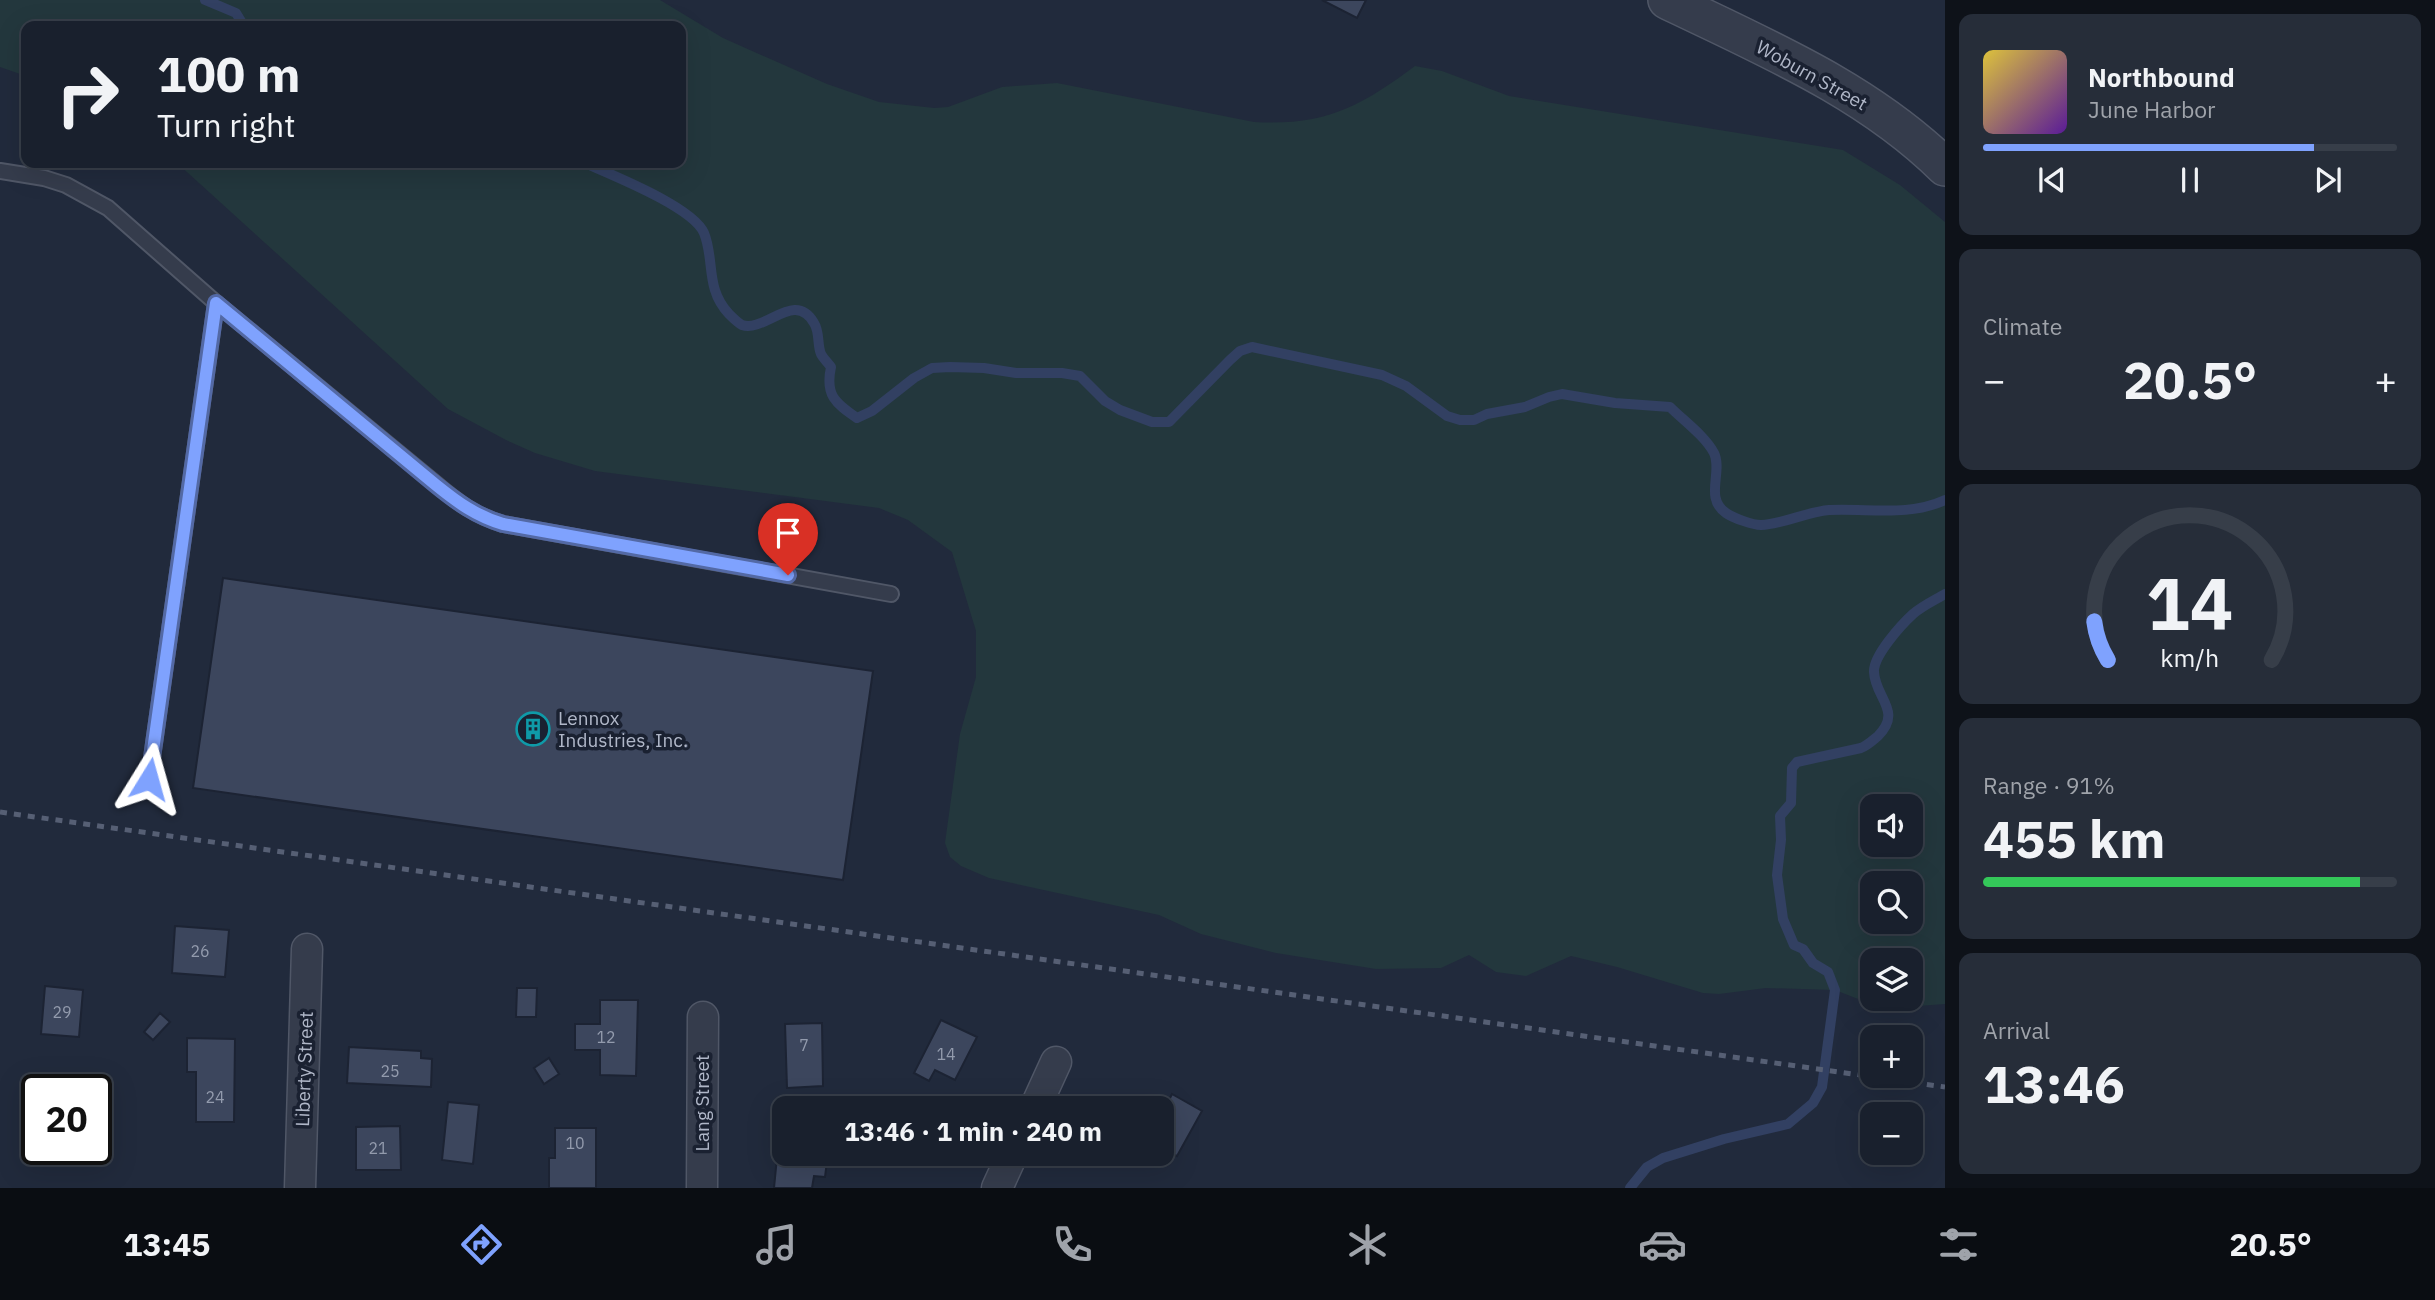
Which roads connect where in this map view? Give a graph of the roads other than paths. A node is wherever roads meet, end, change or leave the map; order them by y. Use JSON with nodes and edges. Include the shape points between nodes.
{"nodes":[{"id":1,"x":1667,"y":0,"type":"edge"},
{"id":2,"x":1945,"y":167,"type":"edge"},
{"id":3,"x":0,"y":171,"type":"edge"},
{"id":4,"x":216,"y":303,"type":"junction"},
{"id":5,"x":891,"y":594,"type":"dead end"},
{"id":6,"x":149,"y":779,"type":"dead end"},
{"id":7,"x":307,"y":949,"type":"dead end"},
{"id":8,"x":703,"y":1017,"type":"dead end"},
{"id":9,"x":1056,"y":1062,"type":"dead end"},
{"id":10,"x":1040,"y":1096,"type":"edge"},
{"id":11,"x":1007,"y":1166,"type":"edge"},
{"id":12,"x":300,"y":1188,"type":"edge"},
{"id":13,"x":702,"y":1188,"type":"edge"},
{"id":14,"x":997,"y":1188,"type":"edge"}],
"edges":[{"from":1,"to":2,"type":"street","name":"Woburn Street","via":[[1834,83],[1916,140]]},
{"from":3,"to":4,"type":"lane","via":[[44,178],[108,208]]},
{"from":4,"to":5,"type":"lane","via":[[436,485],[484,519]]},
{"from":4,"to":6,"type":"lane"},
{"from":7,"to":12,"type":"street","name":"Liberty Street"},
{"from":8,"to":13,"type":"street","name":"Lang Street"},
{"from":9,"to":10,"type":"street"},
{"from":11,"to":14,"type":"street"}]}
